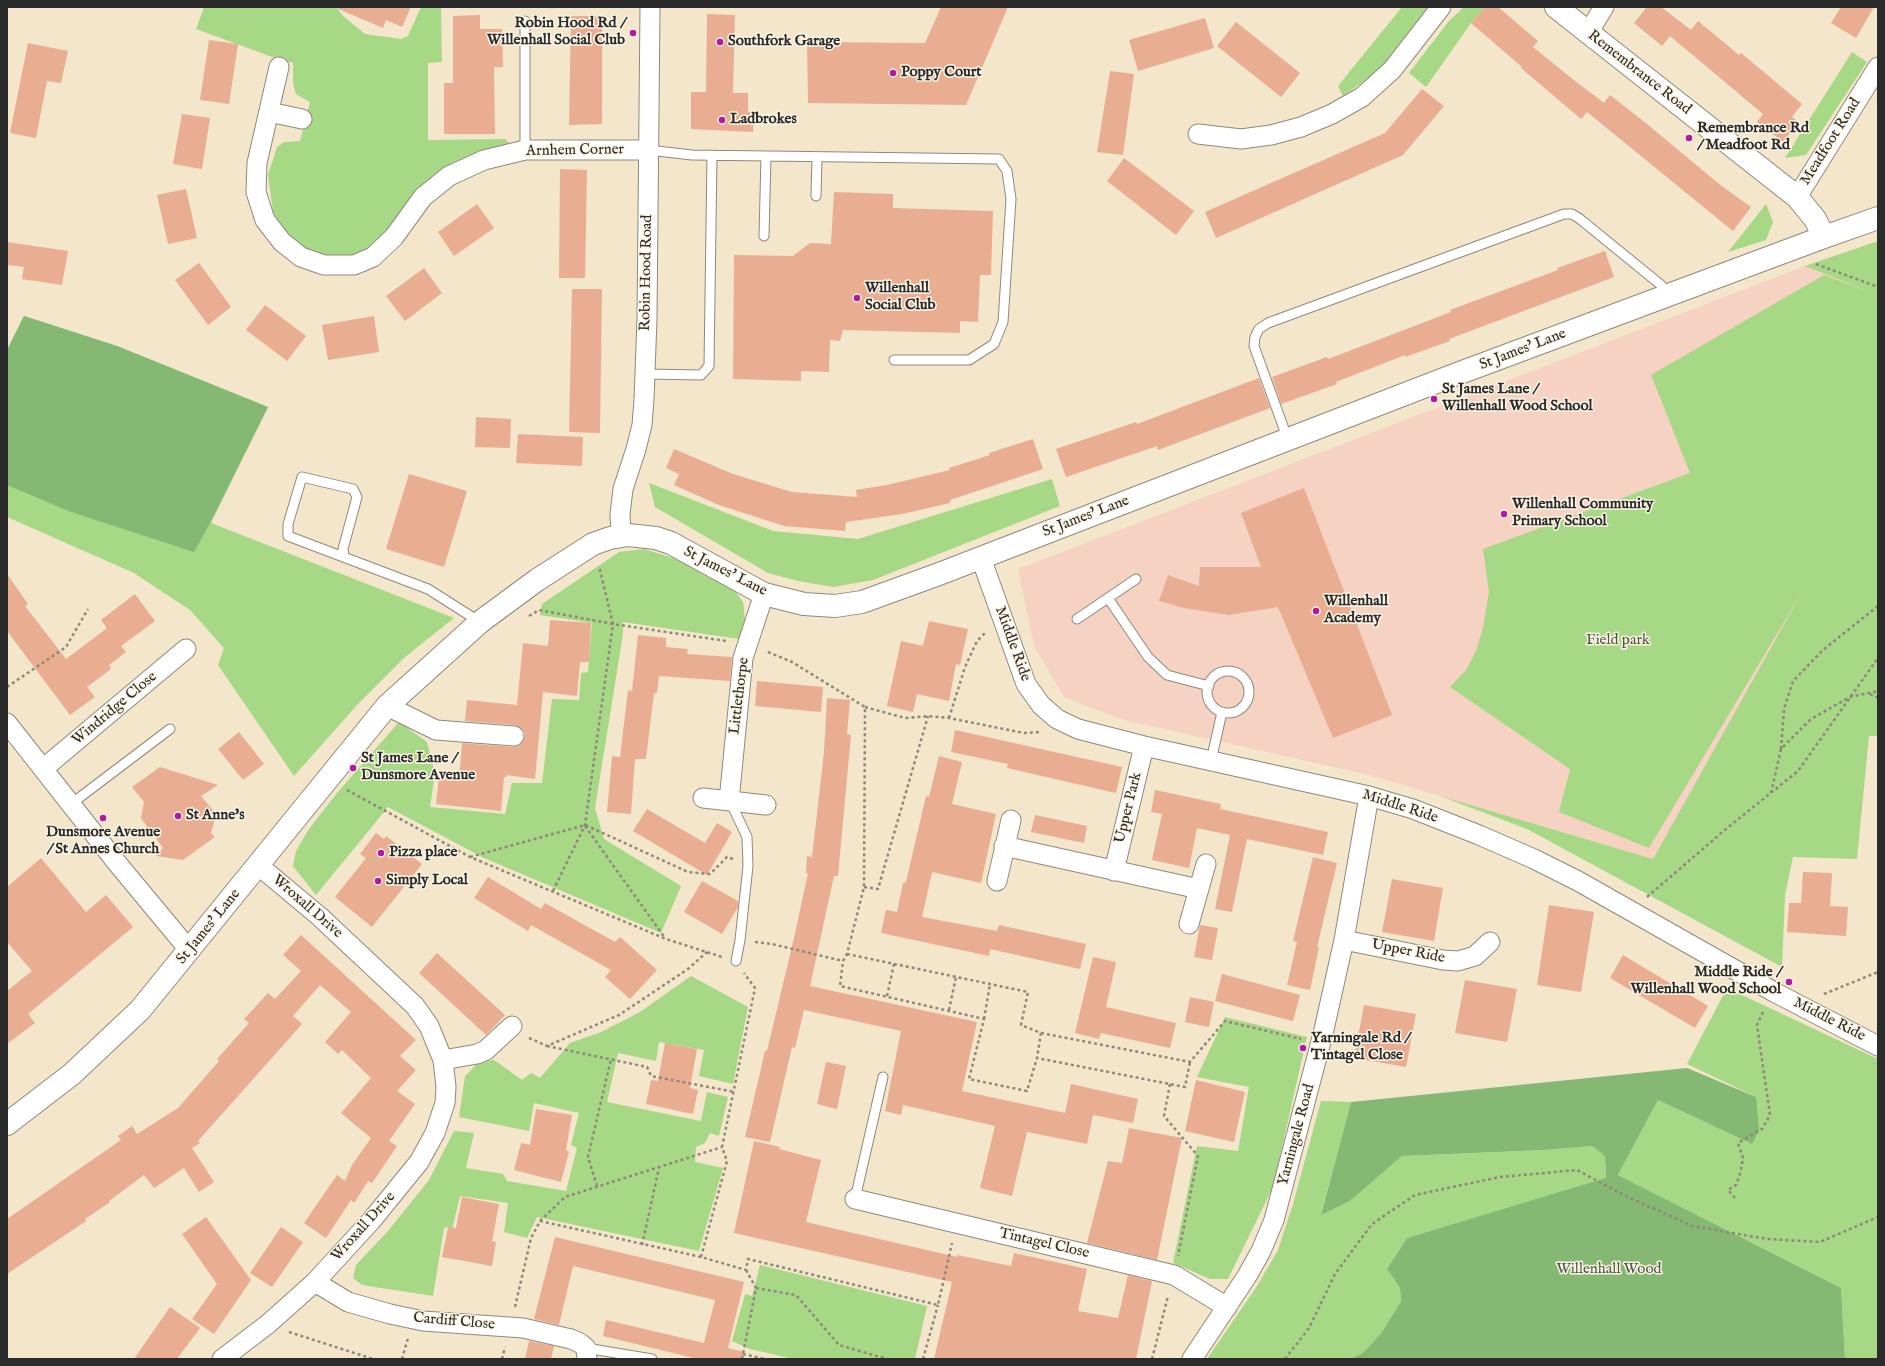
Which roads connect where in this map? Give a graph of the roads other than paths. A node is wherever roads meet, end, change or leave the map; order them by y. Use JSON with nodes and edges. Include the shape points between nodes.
{"nodes":[{"id":1,"x":650,"y":7,"type":"edge"},
{"id":2,"x":1441,"y":7,"type":"edge"},
{"id":3,"x":1556,"y":7,"type":"edge"},
{"id":4,"x":1604,"y":7,"type":"edge"},
{"id":5,"x":525,"y":21,"type":"dead end"},
{"id":6,"x":1588,"y":33,"type":"junction"},
{"id":7,"x":279,"y":67,"type":"dead end"},
{"id":8,"x":1878,"y":67,"type":"edge"},
{"id":9,"x":269,"y":112,"type":"junction"},
{"id":10,"x":302,"y":119,"type":"dead end"},
{"id":11,"x":1198,"y":134,"type":"dead end"},
{"id":12,"x":525,"y":150,"type":"junction"},
{"id":13,"x":648,"y":150,"type":"junction"},
{"id":14,"x":712,"y":155,"type":"junction"},
{"id":15,"x":766,"y":156,"type":"junction"},
{"id":16,"x":817,"y":158,"type":"junction"},
{"id":17,"x":816,"y":196,"type":"dead end"},
{"id":18,"x":1797,"y":197,"type":"junction"},
{"id":19,"x":1878,"y":218,"type":"edge"},
{"id":20,"x":764,"y":236,"type":"dead end"},
{"id":21,"x":1824,"y":237,"type":"junction"},
{"id":22,"x":1669,"y":295,"type":"junction"},
{"id":23,"x":894,"y":360,"type":"dead end"},
{"id":24,"x":645,"y":374,"type":"junction"},
{"id":25,"x":1288,"y":440,"type":"junction"},
{"id":26,"x":621,"y":536,"type":"junction"},
{"id":27,"x":344,"y":556,"type":"junction"},
{"id":28,"x":981,"y":558,"type":"junction"},
{"id":29,"x":1136,"y":579,"type":"dead end"},
{"id":30,"x":764,"y":594,"type":"junction"},
{"id":31,"x":1108,"y":598,"type":"junction"},
{"id":32,"x":1077,"y":619,"type":"dead end"},
{"id":33,"x":480,"y":622,"type":"junction"},
{"id":34,"x":186,"y":649,"type":"dead end"},
{"id":35,"x":1209,"y":686,"type":"junction"},
{"id":36,"x":386,"y":706,"type":"junction"},
{"id":37,"x":1222,"y":712,"type":"junction"},
{"id":38,"x":7,"y":723,"type":"edge"},
{"id":39,"x":170,"y":729,"type":"dead end"},
{"id":40,"x":514,"y":736,"type":"dead end"},
{"id":41,"x":1144,"y":746,"type":"junction"},
{"id":42,"x":1210,"y":761,"type":"junction"},
{"id":43,"x":44,"y":768,"type":"junction"},
{"id":44,"x":1369,"y":796,"type":"junction"},
{"id":45,"x":703,"y":798,"type":"dead end"},
{"id":46,"x":729,"y":801,"type":"junction"},
{"id":47,"x":71,"y":804,"type":"junction"},
{"id":48,"x":766,"y":805,"type":"dead end"},
{"id":49,"x":1012,"y":820,"type":"dead end"},
{"id":50,"x":1004,"y":846,"type":"junction"},
{"id":51,"x":1206,"y":864,"type":"dead end"},
{"id":52,"x":258,"y":865,"type":"junction"},
{"id":53,"x":1114,"y":871,"type":"junction"},
{"id":54,"x":998,"y":880,"type":"dead end"},
{"id":55,"x":1199,"y":889,"type":"junction"},
{"id":56,"x":1189,"y":924,"type":"dead end"},
{"id":57,"x":1344,"y":940,"type":"junction"},
{"id":58,"x":1490,"y":942,"type":"dead end"},
{"id":59,"x":190,"y":951,"type":"junction"},
{"id":60,"x":736,"y":961,"type":"road end"},
{"id":61,"x":512,"y":1026,"type":"road end"},
{"id":62,"x":1878,"y":1046,"type":"edge"},
{"id":63,"x":443,"y":1060,"type":"junction"},
{"id":64,"x":883,"y":1077,"type":"dead end"},
{"id":65,"x":7,"y":1124,"type":"edge"},
{"id":66,"x":855,"y":1199,"type":"joint"},
{"id":67,"x":315,"y":1282,"type":"junction"},
{"id":68,"x":1228,"y":1307,"type":"junction"},
{"id":69,"x":586,"y":1353,"type":"edge"},
{"id":70,"x":222,"y":1359,"type":"edge"},
{"id":71,"x":652,"y":1359,"type":"edge"},
{"id":72,"x":1192,"y":1359,"type":"edge"}],
"edges":[{"from":1,"to":13,"type":"street","name":"Robin Hood Road"},
{"from":2,"to":11,"type":"street","via":[[1392,70],[1362,97],[1332,114],[1301,127],[1271,135],[1241,139]]},
{"from":3,"to":6,"type":"street","name":"Remembrance Road"},
{"from":4,"to":6,"type":"street"},
{"from":5,"to":12,"type":"lane"},
{"from":6,"to":18,"type":"street","name":"Remembrance Road"},
{"from":7,"to":9,"type":"street","name":"Arnhem Corner"},
{"from":8,"to":18,"type":"street","name":"Meadfoot Road"},
{"from":9,"to":10,"type":"street"},
{"from":9,"to":12,"type":"street","name":"Arnhem Corner","via":[[257,163],[256,192],[265,220],[282,242],[294,252],[324,265],[354,266],[373,257],[394,237],[423,197],[449,176],[484,160]]},
{"from":12,"to":13,"type":"street","name":"Arnhem Corner"},
{"from":13,"to":14,"type":"lane"},
{"from":13,"to":24,"type":"street","name":"Robin Hood Road"},
{"from":14,"to":15,"type":"lane"},
{"from":14,"to":24,"type":"lane","via":[[709,366],[701,374]]},
{"from":15,"to":16,"type":"lane"},
{"from":15,"to":20,"type":"lane"},
{"from":16,"to":17,"type":"lane"},
{"from":16,"to":23,"type":"lane","via":[[999,160],[1006,171],[1011,199],[1003,322],[994,344],[969,360]]},
{"from":18,"to":21,"type":"street","name":"Remembrance Road","via":[[1815,219]]},
{"from":19,"to":21,"type":"street","name":"St James' Lane"},
{"from":21,"to":22,"type":"street","name":"St James' Lane"},
{"from":22,"to":25,"type":"street","name":"St James' Lane"},
{"from":22,"to":25,"type":"lane","via":[[1661,285],[1580,219],[1572,214],[1564,214],[1268,323],[1259,329],[1254,346]]},
{"from":24,"to":26,"type":"street","name":"Robin Hood Road","via":[[642,425],[620,503]]},
{"from":25,"to":28,"type":"street","name":"St James' Lane"},
{"from":26,"to":30,"type":"street","name":"St James' Lane","via":[[637,535],[664,540]]},
{"from":26,"to":33,"type":"street","name":"St James' Lane","via":[[593,544],[537,580]]},
{"from":27,"to":27,"type":"lane","via":[[342,549],[357,497],[353,489],[302,477],[288,524],[288,536]]},
{"from":27,"to":33,"type":"lane","via":[[428,589]]},
{"from":28,"to":30,"type":"street","name":"St James' Lane","via":[[862,602],[835,606],[804,604]]},
{"from":28,"to":41,"type":"street","name":"Middle Ride","via":[[1026,684],[1041,705],[1057,719],[1078,729]]},
{"from":29,"to":31,"type":"lane"},
{"from":30,"to":46,"type":"street","name":"Littlethorpe","via":[[743,658]]},
{"from":31,"to":32,"type":"lane"},
{"from":31,"to":35,"type":"lane","via":[[1148,657],[1166,676]]},
{"from":33,"to":36,"type":"street","name":"St James' Lane"},
{"from":34,"to":43,"type":"street","name":"Windridge Close"},
{"from":35,"to":37,"type":"lane","via":[[1208,699]]},
{"from":35,"to":37,"type":"lane","via":[[1212,679],[1223,672],[1237,673],[1247,682],[1247,702],[1236,712]]},
{"from":36,"to":40,"type":"street","via":[[436,730]]},
{"from":36,"to":52,"type":"street","name":"St James' Lane"},
{"from":37,"to":42,"type":"lane"},
{"from":38,"to":43,"type":"street"},
{"from":39,"to":47,"type":"lane"},
{"from":41,"to":42,"type":"street","name":"Middle Ride"},
{"from":41,"to":53,"type":"street","name":"Upper Park"},
{"from":42,"to":44,"type":"street","name":"Middle Ride"},
{"from":43,"to":47,"type":"street"},
{"from":44,"to":57,"type":"street","name":"Yarningale Road"},
{"from":44,"to":62,"type":"street","name":"Middle Ride","via":[[1413,809],[1534,859],[1774,992]]},
{"from":45,"to":46,"type":"street"},
{"from":46,"to":48,"type":"street"},
{"from":46,"to":60,"type":"lane","via":[[747,838],[748,866]]},
{"from":47,"to":59,"type":"street"},
{"from":49,"to":50,"type":"street"},
{"from":50,"to":53,"type":"street"},
{"from":50,"to":54,"type":"street"},
{"from":51,"to":55,"type":"street"},
{"from":52,"to":59,"type":"street","name":"St James' Lane"},
{"from":52,"to":63,"type":"street","name":"Wroxall Drive","via":[[408,999],[429,1026]]},
{"from":53,"to":55,"type":"street"},
{"from":55,"to":56,"type":"street"},
{"from":57,"to":58,"type":"street","name":"Upper Ride","via":[[1458,961],[1475,956]]},
{"from":57,"to":68,"type":"street","name":"Yarningale Road","via":[[1321,1044],[1274,1220],[1261,1251]]},
{"from":59,"to":65,"type":"street","name":"St James' Lane","via":[[140,1010],[72,1074]]},
{"from":61,"to":63,"type":"street","via":[[486,1050]]},
{"from":63,"to":67,"type":"street","name":"Wroxall Drive","via":[[445,1103],[428,1148],[376,1215]]},
{"from":64,"to":66,"type":"lane"},
{"from":66,"to":68,"type":"street","name":"Tintagel Close","via":[[1174,1275]]},
{"from":67,"to":69,"type":"street","name":"Cardiff Close","via":[[348,1302],[390,1314],[423,1321],[510,1326],[571,1339],[580,1343]]},
{"from":67,"to":70,"type":"street","name":"Wroxall Drive","via":[[268,1324]]},
{"from":68,"to":72,"type":"street","name":"Yarningale Road"},
{"from":69,"to":71,"type":"lane"}]}
